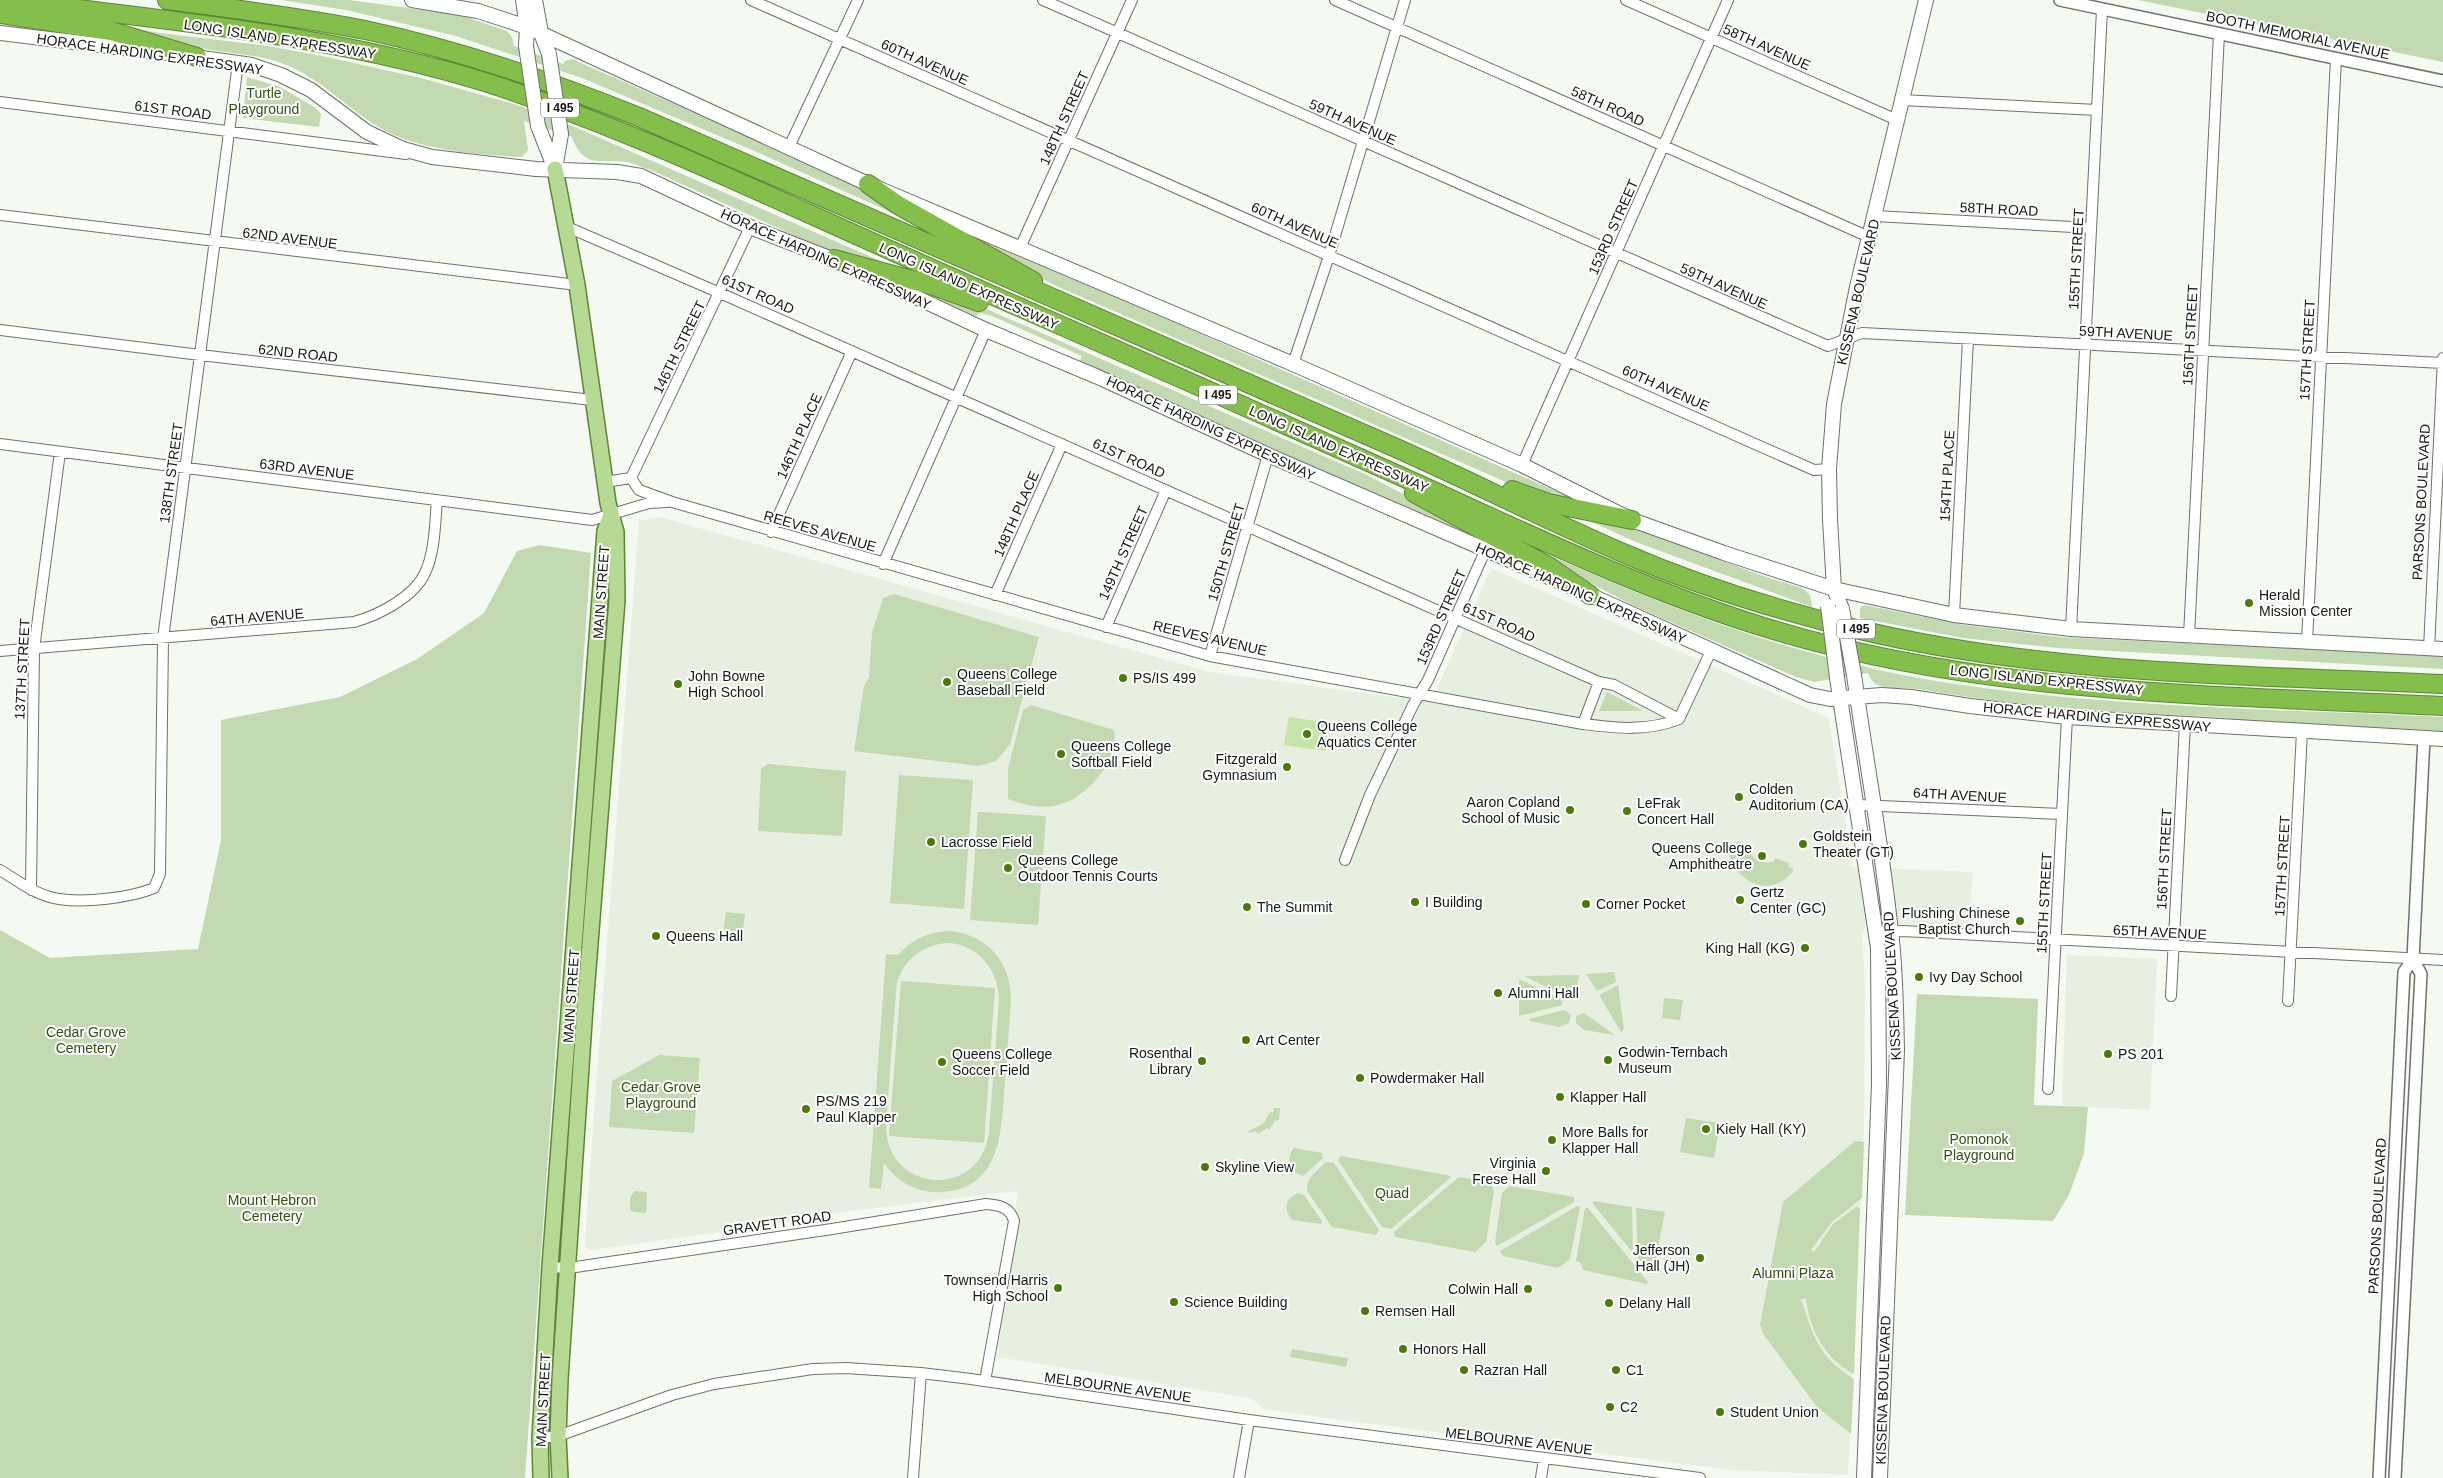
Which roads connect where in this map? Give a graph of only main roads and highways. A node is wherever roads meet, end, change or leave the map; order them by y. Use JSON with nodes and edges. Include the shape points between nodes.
{"nodes":[{"id":1,"x":6,"y":0,"type":"edge"},
{"id":2,"x":167,"y":0,"type":"edge"},
{"id":3,"x":412,"y":0,"type":"edge"},
{"id":4,"x":523,"y":0,"type":"edge"},
{"id":5,"x":535,"y":0,"type":"edge"},
{"id":6,"x":1926,"y":0,"type":"edge"},
{"id":7,"x":0,"y":14,"type":"edge"},
{"id":8,"x":527,"y":26,"type":"junction"},
{"id":9,"x":0,"y":33,"type":"edge"},
{"id":10,"x":541,"y":34,"type":"junction"},
{"id":11,"x":197,"y":57,"type":"junction"},
{"id":12,"x":555,"y":170,"type":"junction"},
{"id":13,"x":868,"y":184,"type":"junction"},
{"id":14,"x":834,"y":259,"type":"junction"},
{"id":15,"x":1081,"y":312,"type":"junction"},
{"id":16,"x":1078,"y":334,"type":"junction"},
{"id":17,"x":1357,"y":456,"type":"junction"},
{"id":18,"x":1420,"y":458,"type":"junction"},
{"id":19,"x":611,"y":515,"type":"junction"},
{"id":20,"x":1632,"y":520,"type":"junction"},
{"id":21,"x":1834,"y":589,"type":"junction"},
{"id":22,"x":1590,"y":594,"type":"junction"},
{"id":23,"x":2443,"y":649,"type":"edge"},
{"id":24,"x":2443,"y":684,"type":"edge"},
{"id":25,"x":1857,"y":697,"type":"junction"},
{"id":26,"x":1840,"y":698,"type":"junction"},
{"id":27,"x":2443,"y":706,"type":"edge"},
{"id":28,"x":2443,"y":739,"type":"edge"},
{"id":29,"x":541,"y":1478,"type":"edge"},
{"id":30,"x":560,"y":1478,"type":"edge"},
{"id":31,"x":1864,"y":1478,"type":"edge"},
{"id":32,"x":1880,"y":1478,"type":"edge"}],
"edges":[{"from":1,"to":16,"type":"highway","name":"LONG ISLAND EXPRESSWAY","number":"I 495","via":[[308,40],[414,62],[482,82],[612,128]]},
{"from":2,"to":15,"type":"highway","name":"LONG ISLAND EXPRESSWAY","number":"I 495","via":[[366,30],[540,78],[639,117]]},
{"from":3,"to":8,"type":"main road","via":[[478,11]]},
{"from":4,"to":8,"type":"main road","name":"MAIN STREET"},
{"from":5,"to":10,"type":"main road","name":"MAIN STREET"},
{"from":6,"to":21,"type":"main road","name":"KISSENA BOULEVARD","via":[[1846,339],[1834,404],[1829,469]]},
{"from":7,"to":11,"type":"highway","via":[[110,31]]},
{"from":8,"to":10,"type":"main road"},
{"from":8,"to":12,"type":"main road","name":"MAIN STREET","bridge":true,"via":[[526,46],[538,126]]},
{"from":9,"to":11,"type":"main road","name":"HORACE HARDING EXPRESSWAY"},
{"from":10,"to":12,"type":"main road","name":"MAIN STREET","bridge":true,"via":[[549,54],[561,134]]},
{"from":10,"to":13,"type":"main road"},
{"from":11,"to":12,"type":"main road","name":"HORACE HARDING EXPRESSWAY","via":[[266,69],[297,82],[383,141],[404,149],[432,157]]},
{"from":12,"to":14,"type":"main road","name":"HORACE HARDING EXPRESSWAY","via":[[641,176],[750,227]]},
{"from":12,"to":19,"type":"main road","name":"MAIN STREET","via":[[577,285]]},
{"from":13,"to":15,"type":"highway","via":[[898,205],[1022,274]]},
{"from":13,"to":20,"type":"main road","via":[[1293,364],[1522,465]]},
{"from":14,"to":16,"type":"highway","via":[[934,286]]},
{"from":14,"to":22,"type":"main road","name":"HORACE HARDING EXPRESSWAY","via":[[1268,455]]},
{"from":15,"to":18,"type":"highway","name":"LONG ISLAND EXPRESSWAY","number":"I 495"},
{"from":16,"to":17,"type":"highway","name":"LONG ISLAND EXPRESSWAY","number":"I 495"},
{"from":17,"to":22,"type":"highway","via":[[1410,492],[1548,566]]},
{"from":17,"to":27,"type":"highway","name":"LONG ISLAND EXPRESSWAY","number":"I 495","via":[[1620,575],[1760,626],[1852,651],[1943,669],[2046,683],[2191,694]]},
{"from":18,"to":20,"type":"highway","via":[[1548,504]]},
{"from":18,"to":24,"type":"highway","name":"LONG ISLAND EXPRESSWAY","number":"I 495","via":[[1625,554],[1774,607],[1860,630],[2029,660],[2191,672]]},
{"from":19,"to":29,"type":"main road","name":"MAIN STREET","via":[[605,539],[550,1267],[540,1438]]},
{"from":19,"to":30,"type":"main road","name":"MAIN STREET","via":[[616,532],[617,600],[586,998],[558,1436]]},
{"from":20,"to":21,"type":"main road"},
{"from":21,"to":23,"type":"main road","via":[[1954,615],[2071,629]]},
{"from":21,"to":25,"type":"main road","name":"KISSENA BOULEVARD","bridge":true,"via":[[1842,609]]},
{"from":21,"to":26,"type":"main road","name":"KISSENA BOULEVARD","bridge":true,"via":[[1828,606]]},
{"from":22,"to":26,"type":"main road","name":"HORACE HARDING EXPRESSWAY","via":[[1810,695]]},
{"from":25,"to":26,"type":"main road","name":"HORACE HARDING EXPRESSWAY"},
{"from":25,"to":28,"type":"main road","name":"HORACE HARDING EXPRESSWAY","via":[[1911,697],[2067,717]]},
{"from":25,"to":32,"type":"main road","name":"KISSENA BOULEVARD","via":[[1891,932],[1897,1050]]},
{"from":26,"to":31,"type":"main road","name":"KISSENA BOULEVARD","via":[[1858,805],[1879,972],[1879,1084]]}]}
